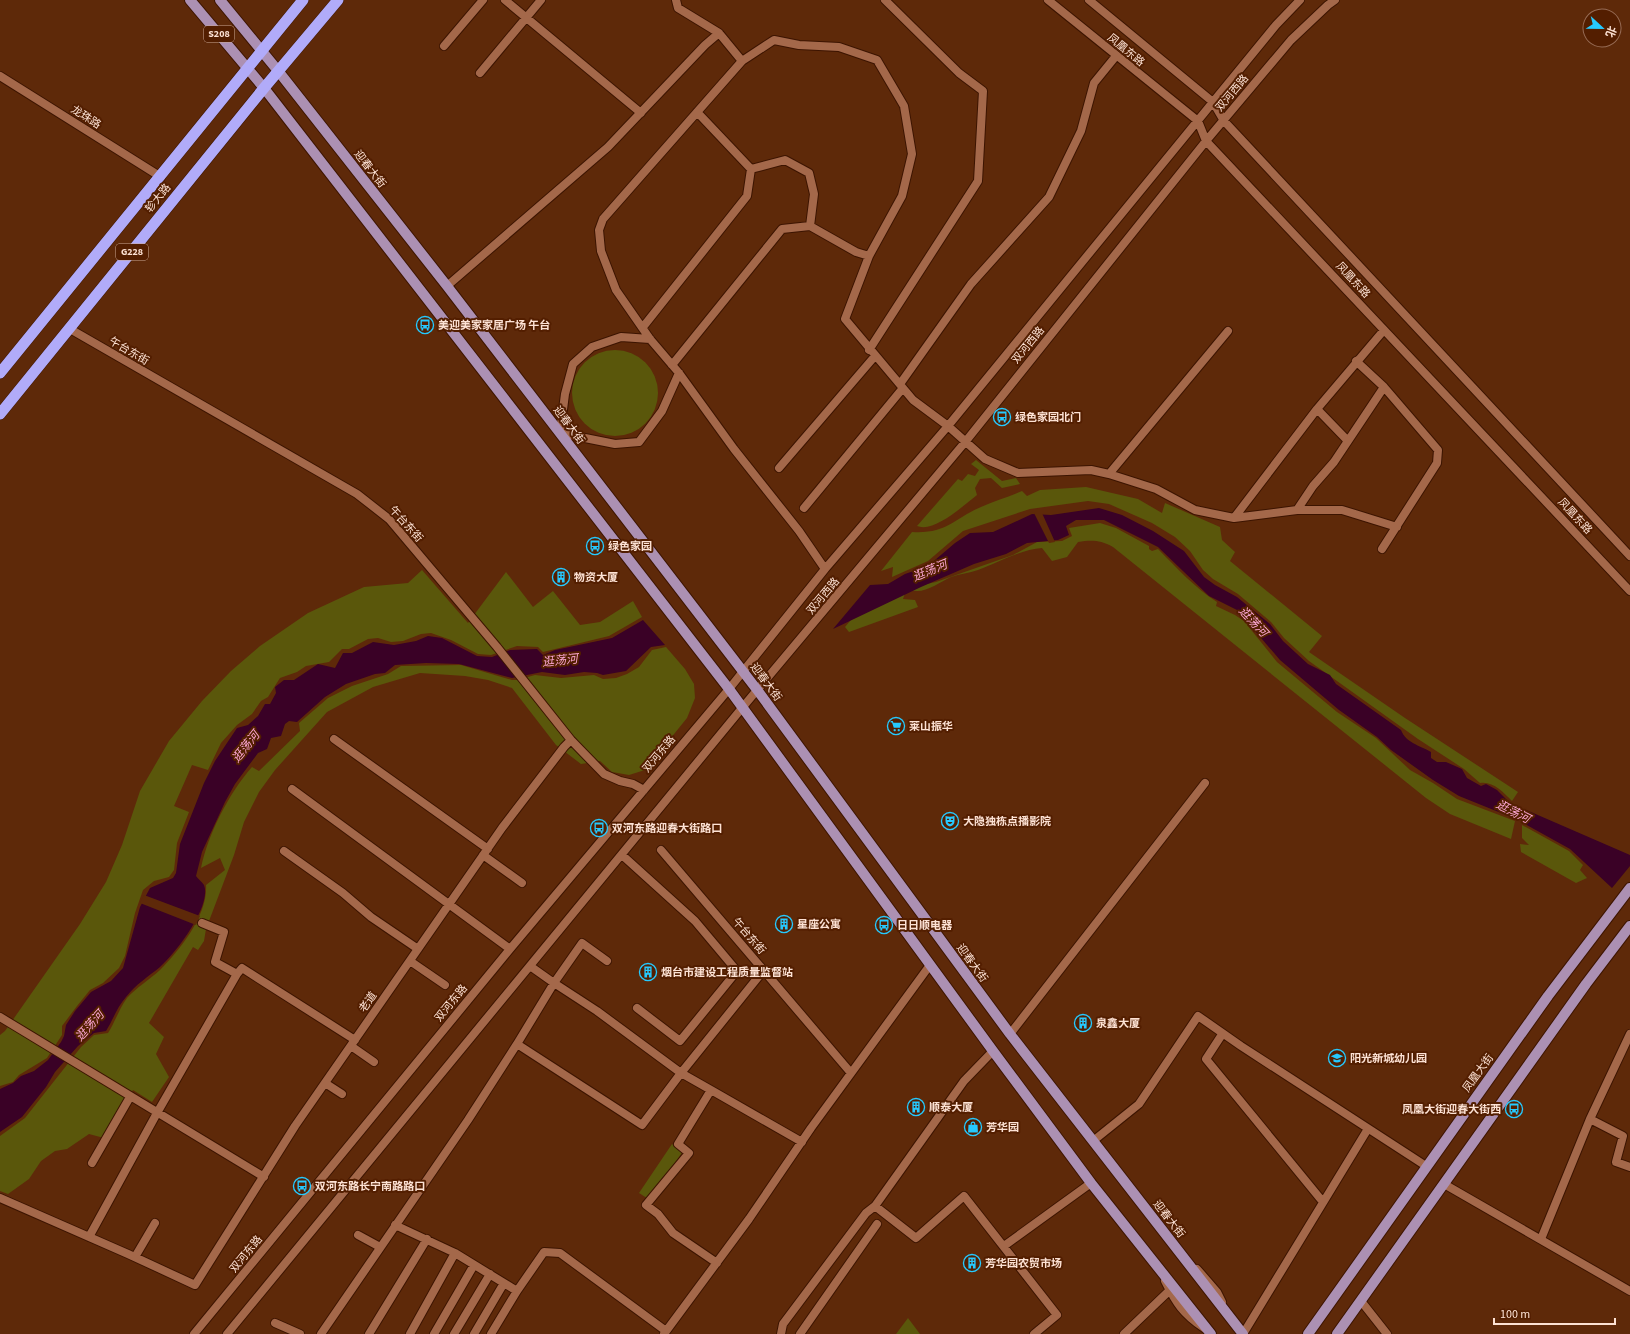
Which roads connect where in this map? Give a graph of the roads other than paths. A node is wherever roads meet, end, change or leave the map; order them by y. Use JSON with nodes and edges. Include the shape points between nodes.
{"nodes":[{"id":1,"x":190,"y":0,"type":"edge"},
{"id":2,"x":220,"y":0,"type":"edge"},
{"id":3,"x":304,"y":0,"type":"edge"},
{"id":4,"x":338,"y":0,"type":"edge"},
{"id":5,"x":483,"y":0,"type":"edge"},
{"id":6,"x":505,"y":0,"type":"edge"},
{"id":7,"x":541,"y":0,"type":"edge"},
{"id":8,"x":676,"y":0,"type":"edge"},
{"id":9,"x":885,"y":0,"type":"edge"},
{"id":10,"x":1048,"y":0,"type":"edge"},
{"id":11,"x":1090,"y":0,"type":"edge"},
{"id":12,"x":1300,"y":0,"type":"edge"},
{"id":13,"x":1335,"y":0,"type":"edge"},
{"id":14,"x":527,"y":18,"type":"junction"},
{"id":15,"x":720,"y":33,"type":"junction"},
{"id":16,"x":444,"y":46,"type":"dead end"},
{"id":17,"x":262,"y":51,"type":"junction"},
{"id":18,"x":1116,"y":56,"type":"junction"},
{"id":19,"x":742,"y":61,"type":"junction"},
{"id":20,"x":247,"y":68,"type":"junction"},
{"id":21,"x":278,"y":72,"type":"junction"},
{"id":22,"x":480,"y":73,"type":"dead end"},
{"id":23,"x":0,"y":76,"type":"edge"},
{"id":24,"x":264,"y":88,"type":"junction"},
{"id":25,"x":1213,"y":102,"type":"junction"},
{"id":26,"x":697,"y":112,"type":"junction"},
{"id":27,"x":641,"y":113,"type":"junction"},
{"id":28,"x":1198,"y":121,"type":"junction"},
{"id":29,"x":1224,"y":121,"type":"junction"},
{"id":30,"x":1206,"y":141,"type":"junction"},
{"id":31,"x":751,"y":169,"type":"junction"},
{"id":32,"x":161,"y":177,"type":"junction"},
{"id":33,"x":810,"y":226,"type":"junction"},
{"id":34,"x":869,"y":256,"type":"junction"},
{"id":35,"x":447,"y":286,"type":"junction"},
{"id":36,"x":644,"y":327,"type":"junction"},
{"id":37,"x":70,"y":329,"type":"junction"},
{"id":38,"x":1384,"y":330,"type":"junction"},
{"id":39,"x":1228,"y":331,"type":"dead end"},
{"id":40,"x":650,"y":339,"type":"junction"},
{"id":41,"x":870,"y":350,"type":"junction"},
{"id":42,"x":875,"y":356,"type":"junction"},
{"id":43,"x":1356,"y":361,"type":"junction"},
{"id":44,"x":672,"y":365,"type":"junction"},
{"id":45,"x":0,"y":373,"type":"edge"},
{"id":46,"x":680,"y":373,"type":"junction"},
{"id":47,"x":901,"y":386,"type":"junction"},
{"id":48,"x":1384,"y":387,"type":"junction"},
{"id":49,"x":1317,"y":409,"type":"junction"},
{"id":50,"x":0,"y":414,"type":"edge"},
{"id":51,"x":948,"y":426,"type":"junction"},
{"id":52,"x":560,"y":432,"type":"junction"},
{"id":53,"x":1347,"y":440,"type":"junction"},
{"id":54,"x":966,"y":441,"type":"junction"},
{"id":55,"x":779,"y":468,"type":"dead end"},
{"id":56,"x":1109,"y":474,"type":"junction"},
{"id":57,"x":804,"y":508,"type":"dead end"},
{"id":58,"x":1297,"y":510,"type":"junction"},
{"id":59,"x":1234,"y":518,"type":"junction"},
{"id":60,"x":1397,"y":527,"type":"junction"},
{"id":61,"x":1382,"y":549,"type":"dead end"},
{"id":62,"x":1630,"y":556,"type":"edge"},
{"id":63,"x":825,"y":569,"type":"junction"},
{"id":64,"x":1630,"y":591,"type":"edge"},
{"id":65,"x":742,"y":670,"type":"junction"},
{"id":66,"x":729,"y":689,"type":"junction"},
{"id":67,"x":758,"y":691,"type":"junction"},
{"id":68,"x":742,"y":708,"type":"junction"},
{"id":69,"x":334,"y":740,"type":"dead end"},
{"id":70,"x":571,"y":740,"type":"junction"},
{"id":71,"x":1205,"y":783,"type":"dead end"},
{"id":72,"x":292,"y":789,"type":"dead end"},
{"id":73,"x":644,"y":790,"type":"junction"},
{"id":74,"x":661,"y":850,"type":"dead end"},
{"id":75,"x":284,"y":851,"type":"dead end"},
{"id":76,"x":486,"y":852,"type":"junction"},
{"id":77,"x":622,"y":855,"type":"junction"},
{"id":78,"x":522,"y":883,"type":"dead end"},
{"id":79,"x":1630,"y":888,"type":"edge"},
{"id":80,"x":449,"y":905,"type":"junction"},
{"id":81,"x":202,"y":923,"type":"dead end"},
{"id":82,"x":1630,"y":926,"type":"edge"},
{"id":83,"x":418,"y":949,"type":"junction"},
{"id":84,"x":510,"y":949,"type":"junction"},
{"id":85,"x":410,"y":961,"type":"junction"},
{"id":86,"x":607,"y":962,"type":"dead end"},
{"id":87,"x":930,"y":965,"type":"junction"},
{"id":88,"x":530,"y":966,"type":"junction"},
{"id":89,"x":237,"y":974,"type":"junction"},
{"id":90,"x":759,"y":976,"type":"dead end"},
{"id":91,"x":554,"y":983,"type":"junction"},
{"id":92,"x":445,"y":985,"type":"dead end"},
{"id":93,"x":637,"y":1008,"type":"dead end"},
{"id":94,"x":0,"y":1017,"type":"edge"},
{"id":95,"x":1010,"y":1034,"type":"junction"},
{"id":96,"x":1630,"y":1034,"type":"edge"},
{"id":97,"x":1221,"y":1036,"type":"dead end"},
{"id":98,"x":353,"y":1043,"type":"junction"},
{"id":99,"x":517,"y":1044,"type":"junction"},
{"id":100,"x":993,"y":1051,"type":"junction"},
{"id":101,"x":374,"y":1062,"type":"dead end"},
{"id":102,"x":681,"y":1073,"type":"junction"},
{"id":103,"x":851,"y":1073,"type":"junction"},
{"id":104,"x":325,"y":1084,"type":"junction"},
{"id":105,"x":711,"y":1090,"type":"junction"},
{"id":106,"x":342,"y":1094,"type":"dead end"},
{"id":107,"x":130,"y":1097,"type":"junction"},
{"id":108,"x":157,"y":1112,"type":"junction"},
{"id":109,"x":1590,"y":1119,"type":"junction"},
{"id":110,"x":1366,"y":1132,"type":"dead end"},
{"id":111,"x":1093,"y":1141,"type":"junction"},
{"id":112,"x":802,"y":1142,"type":"junction"},
{"id":113,"x":92,"y":1163,"type":"dead end"},
{"id":114,"x":1426,"y":1166,"type":"junction"},
{"id":115,"x":1630,"y":1167,"type":"edge"},
{"id":116,"x":264,"y":1177,"type":"junction"},
{"id":117,"x":1091,"y":1183,"type":"junction"},
{"id":118,"x":1444,"y":1184,"type":"junction"},
{"id":119,"x":0,"y":1198,"type":"edge"},
{"id":120,"x":1323,"y":1202,"type":"junction"},
{"id":121,"x":875,"y":1206,"type":"junction"},
{"id":122,"x":155,"y":1223,"type":"dead end"},
{"id":123,"x":877,"y":1224,"type":"dead end"},
{"id":124,"x":395,"y":1225,"type":"junction"},
{"id":125,"x":358,"y":1235,"type":"dead end"},
{"id":126,"x":89,"y":1237,"type":"junction"},
{"id":127,"x":427,"y":1239,"type":"junction"},
{"id":128,"x":1541,"y":1240,"type":"junction"},
{"id":129,"x":1004,"y":1246,"type":"junction"},
{"id":130,"x":380,"y":1247,"type":"junction"},
{"id":131,"x":455,"y":1253,"type":"junction"},
{"id":132,"x":136,"y":1257,"type":"junction"},
{"id":133,"x":717,"y":1263,"type":"junction"},
{"id":134,"x":474,"y":1265,"type":"junction"},
{"id":135,"x":1161,"y":1273,"type":"junction"},
{"id":136,"x":490,"y":1274,"type":"junction"},
{"id":137,"x":504,"y":1283,"type":"junction"},
{"id":138,"x":1170,"y":1290,"type":"junction"},
{"id":139,"x":517,"y":1291,"type":"junction"},
{"id":140,"x":1630,"y":1291,"type":"edge"},
{"id":141,"x":1361,"y":1301,"type":"junction"},
{"id":142,"x":275,"y":1323,"type":"dead end"},
{"id":143,"x":665,"y":1332,"type":"edge"},
{"id":144,"x":1209,"y":1332,"type":"edge"},
{"id":145,"x":194,"y":1334,"type":"edge"},
{"id":146,"x":227,"y":1334,"type":"edge"},
{"id":147,"x":300,"y":1334,"type":"edge"},
{"id":148,"x":321,"y":1334,"type":"edge"},
{"id":149,"x":368,"y":1334,"type":"edge"},
{"id":150,"x":410,"y":1334,"type":"edge"},
{"id":151,"x":434,"y":1334,"type":"edge"},
{"id":152,"x":454,"y":1334,"type":"edge"},
{"id":153,"x":474,"y":1334,"type":"edge"},
{"id":154,"x":491,"y":1334,"type":"edge"},
{"id":155,"x":781,"y":1334,"type":"edge"},
{"id":156,"x":800,"y":1334,"type":"edge"},
{"id":157,"x":1034,"y":1334,"type":"edge"},
{"id":158,"x":1124,"y":1334,"type":"edge"},
{"id":159,"x":1243,"y":1334,"type":"edge"},
{"id":160,"x":1308,"y":1334,"type":"edge"},
{"id":161,"x":1337,"y":1334,"type":"edge"},
{"id":162,"x":1387,"y":1334,"type":"edge"}],
"edges":[{"from":1,"to":20,"type":"main road","number":"S208"},
{"from":2,"to":17,"type":"main road","number":"S208"},
{"from":3,"to":17,"type":"highway","name":"轸大路","number":"G228"},
{"from":4,"to":21,"type":"highway","name":"轸大路","number":"G228"},
{"from":5,"to":16,"type":"street"},
{"from":6,"to":14,"type":"street"},
{"from":7,"to":14,"type":"street"},
{"from":8,"to":15,"type":"street","via":[[678,8]]},
{"from":9,"to":41,"type":"street","via":[[959,73],[983,91],[978,181]]},
{"from":10,"to":18,"type":"street","name":"凤凰东路"},
{"from":11,"to":25,"type":"street","name":"凤凰东路"},
{"from":12,"to":25,"type":"street","name":"双河西路","via":[[1276,25]]},
{"from":13,"to":29,"type":"street","name":"双河西路","via":[[1291,40]]},
{"from":14,"to":22,"type":"street"},
{"from":14,"to":27,"type":"street"},
{"from":15,"to":19,"type":"street"},
{"from":15,"to":27,"type":"street","via":[[705,45]]},
{"from":17,"to":20,"type":"highway","name":"轸大路","number":"G228"},
{"from":17,"to":21,"type":"main road","name":"迎春大街"},
{"from":18,"to":28,"type":"street","name":"凤凰东路"},
{"from":18,"to":47,"type":"street","via":[[1094,83],[1081,131],[1049,197],[972,284]]},
{"from":19,"to":26,"type":"street"},
{"from":19,"to":34,"type":"street","via":[[774,40],[800,45],[839,47],[877,60],[904,106],[912,154],[902,196]]},
{"from":20,"to":24,"type":"main road"},
{"from":20,"to":32,"type":"highway","name":"轸大路","number":"G228"},
{"from":21,"to":24,"type":"highway","name":"轸大路","number":"G228"},
{"from":21,"to":35,"type":"main road","name":"迎春大街"},
{"from":23,"to":32,"type":"street","name":"龙珠路"},
{"from":24,"to":37,"type":"highway","name":"轸大路","number":"G228"},
{"from":24,"to":66,"type":"main road"},
{"from":25,"to":28,"type":"street","name":"双河西路"},
{"from":25,"to":29,"type":"street","name":"凤凰东路"},
{"from":26,"to":31,"type":"street"},
{"from":26,"to":36,"type":"street","via":[[603,219],[599,230],[601,251],[616,290]]},
{"from":27,"to":35,"type":"street","via":[[608,147]]},
{"from":28,"to":30,"type":"street","name":"凤凰东路"},
{"from":28,"to":51,"type":"street","name":"双河西路"},
{"from":29,"to":30,"type":"street","name":"双河西路"},
{"from":29,"to":62,"type":"street","name":"凤凰东路"},
{"from":30,"to":38,"type":"street","name":"凤凰东路"},
{"from":30,"to":54,"type":"street","name":"双河西路"},
{"from":31,"to":33,"type":"street","via":[[785,160],[808,173],[814,194]]},
{"from":31,"to":36,"type":"street","via":[[746,196]]},
{"from":32,"to":45,"type":"highway","name":"轸大路","number":"G228"},
{"from":33,"to":34,"type":"street","via":[[856,252]]},
{"from":33,"to":44,"type":"street","via":[[782,229]]},
{"from":34,"to":41,"type":"street","via":[[845,319]]},
{"from":35,"to":52,"type":"main road","name":"迎春大街"},
{"from":36,"to":40,"type":"street"},
{"from":37,"to":50,"type":"highway","name":"轸大路","number":"G228"},
{"from":37,"to":70,"type":"street","name":"午台东街","via":[[357,494],[389,519]]},
{"from":38,"to":43,"type":"street"},
{"from":38,"to":64,"type":"street","name":"凤凰东路"},
{"from":39,"to":56,"type":"street"},
{"from":40,"to":44,"type":"street"},
{"from":40,"to":52,"type":"street","via":[[621,337],[592,347],[573,364],[565,394]]},
{"from":41,"to":42,"type":"street"},
{"from":42,"to":47,"type":"street"},
{"from":42,"to":55,"type":"street"},
{"from":43,"to":48,"type":"street"},
{"from":43,"to":49,"type":"street"},
{"from":44,"to":46,"type":"street"},
{"from":46,"to":52,"type":"street","via":[[662,411],[639,442],[615,444]]},
{"from":46,"to":63,"type":"street"},
{"from":47,"to":51,"type":"street","via":[[913,400]]},
{"from":47,"to":57,"type":"street"},
{"from":48,"to":53,"type":"street"},
{"from":48,"to":60,"type":"street","via":[[1438,450],[1437,463]]},
{"from":49,"to":53,"type":"street"},
{"from":49,"to":59,"type":"street"},
{"from":51,"to":54,"type":"street"},
{"from":51,"to":63,"type":"street","name":"双河西路"},
{"from":52,"to":65,"type":"main road","name":"迎春大街"},
{"from":53,"to":58,"type":"street","via":[[1334,462]]},
{"from":54,"to":56,"type":"street","via":[[985,459],[1018,473],[1085,470]]},
{"from":54,"to":67,"type":"street","name":"双河西路"},
{"from":56,"to":59,"type":"street","via":[[1156,489],[1195,510]]},
{"from":58,"to":59,"type":"street"},
{"from":58,"to":60,"type":"street","via":[[1342,510]]},
{"from":60,"to":61,"type":"street"},
{"from":63,"to":65,"type":"street","name":"双河西路"},
{"from":65,"to":66,"type":"street","name":"双河西路"},
{"from":65,"to":67,"type":"main road","name":"迎春大街"},
{"from":66,"to":68,"type":"main road"},
{"from":66,"to":73,"type":"street","name":"双河东路"},
{"from":67,"to":68,"type":"street","name":"双河西路"},
{"from":67,"to":95,"type":"main road","name":"迎春大街"},
{"from":68,"to":77,"type":"street"},
{"from":68,"to":87,"type":"main road"},
{"from":69,"to":76,"type":"street"},
{"from":70,"to":73,"type":"street","name":"午台东街","via":[[604,774]]},
{"from":70,"to":76,"type":"street","name":"老道"},
{"from":71,"to":95,"type":"street"},
{"from":72,"to":80,"type":"street"},
{"from":73,"to":84,"type":"street","name":"双河东路"},
{"from":74,"to":103,"type":"street","name":"午台东街"},
{"from":75,"to":83,"type":"street"},
{"from":76,"to":78,"type":"street"},
{"from":76,"to":80,"type":"street","name":"老道"},
{"from":77,"to":88,"type":"street"},
{"from":77,"to":93,"type":"street","via":[[695,921],[737,971],[680,1041]]},
{"from":79,"to":114,"type":"main road","name":"凤凰大街","via":[[1548,996]]},
{"from":80,"to":83,"type":"street","name":"老道"},
{"from":80,"to":84,"type":"street"},
{"from":81,"to":89,"type":"street","via":[[224,932],[215,962]]},
{"from":82,"to":118,"type":"main road"},
{"from":83,"to":85,"type":"street","name":"老道"},
{"from":84,"to":145,"type":"street","name":"双河东路"},
{"from":85,"to":92,"type":"street"},
{"from":85,"to":98,"type":"street","name":"老道"},
{"from":86,"to":91,"type":"street","via":[[582,943]]},
{"from":87,"to":100,"type":"main road"},
{"from":87,"to":103,"type":"street"},
{"from":88,"to":91,"type":"street"},
{"from":88,"to":146,"type":"street"},
{"from":89,"to":98,"type":"street","via":[[242,968]]},
{"from":89,"to":108,"type":"street"},
{"from":90,"to":102,"type":"street"},
{"from":91,"to":99,"type":"street"},
{"from":91,"to":102,"type":"street","via":[[597,1011]]},
{"from":94,"to":107,"type":"street"},
{"from":95,"to":111,"type":"main road","name":"迎春大街"},
{"from":96,"to":109,"type":"street"},
{"from":97,"to":120,"type":"street","via":[[1206,1059]]},
{"from":98,"to":101,"type":"street"},
{"from":98,"to":104,"type":"street","name":"老道"},
{"from":99,"to":102,"type":"street","via":[[642,1126]]},
{"from":99,"to":124,"type":"street"},
{"from":100,"to":117,"type":"main road"},
{"from":100,"to":121,"type":"street","via":[[964,1080]]},
{"from":102,"to":105,"type":"street"},
{"from":103,"to":112,"type":"street"},
{"from":104,"to":106,"type":"street"},
{"from":104,"to":116,"type":"street","name":"老道"},
{"from":105,"to":112,"type":"street"},
{"from":105,"to":133,"type":"street","via":[[678,1144],[689,1153],[646,1205],[658,1214],[673,1233]]},
{"from":107,"to":108,"type":"street"},
{"from":107,"to":113,"type":"street"},
{"from":108,"to":116,"type":"street"},
{"from":108,"to":126,"type":"street"},
{"from":109,"to":115,"type":"street","via":[[1623,1136],[1616,1162]]},
{"from":109,"to":128,"type":"street"},
{"from":110,"to":120,"type":"street"},
{"from":111,"to":114,"type":"street","via":[[1139,1104],[1198,1016]]},
{"from":111,"to":159,"type":"main road","name":"迎春大街"},
{"from":112,"to":133,"type":"street"},
{"from":114,"to":160,"type":"main road","name":"凤凰大街"},
{"from":116,"to":132,"type":"street","name":"老道","via":[[195,1285]]},
{"from":117,"to":129,"type":"street"},
{"from":117,"to":135,"type":"main road"},
{"from":118,"to":128,"type":"street"},
{"from":118,"to":141,"type":"main road"},
{"from":119,"to":126,"type":"street"},
{"from":120,"to":159,"type":"street"},
{"from":121,"to":129,"type":"street","via":[[916,1238],[964,1196]]},
{"from":121,"to":155,"type":"street","via":[[866,1213],[783,1324]]},
{"from":122,"to":132,"type":"street"},
{"from":123,"to":156,"type":"street"},
{"from":124,"to":127,"type":"street"},
{"from":124,"to":130,"type":"street"},
{"from":125,"to":130,"type":"street"},
{"from":126,"to":132,"type":"street"},
{"from":127,"to":131,"type":"street"},
{"from":127,"to":149,"type":"street"},
{"from":128,"to":140,"type":"street"},
{"from":129,"to":157,"type":"street","via":[[1057,1315]]},
{"from":130,"to":148,"type":"street"},
{"from":131,"to":134,"type":"street"},
{"from":131,"to":150,"type":"street"},
{"from":133,"to":143,"type":"street"},
{"from":134,"to":136,"type":"street"},
{"from":134,"to":151,"type":"street"},
{"from":135,"to":138,"type":"street"},
{"from":135,"to":144,"type":"main road"},
{"from":136,"to":137,"type":"street"},
{"from":136,"to":152,"type":"street"},
{"from":137,"to":139,"type":"street"},
{"from":137,"to":153,"type":"street"},
{"from":138,"to":144,"type":"street","via":[[1175,1302],[1188,1317]]},
{"from":138,"to":158,"type":"street"},
{"from":139,"to":143,"type":"street","via":[[544,1252],[560,1253]]},
{"from":139,"to":154,"type":"street"},
{"from":141,"to":161,"type":"main road"},
{"from":141,"to":162,"type":"street"},
{"from":142,"to":147,"type":"street"}]}
